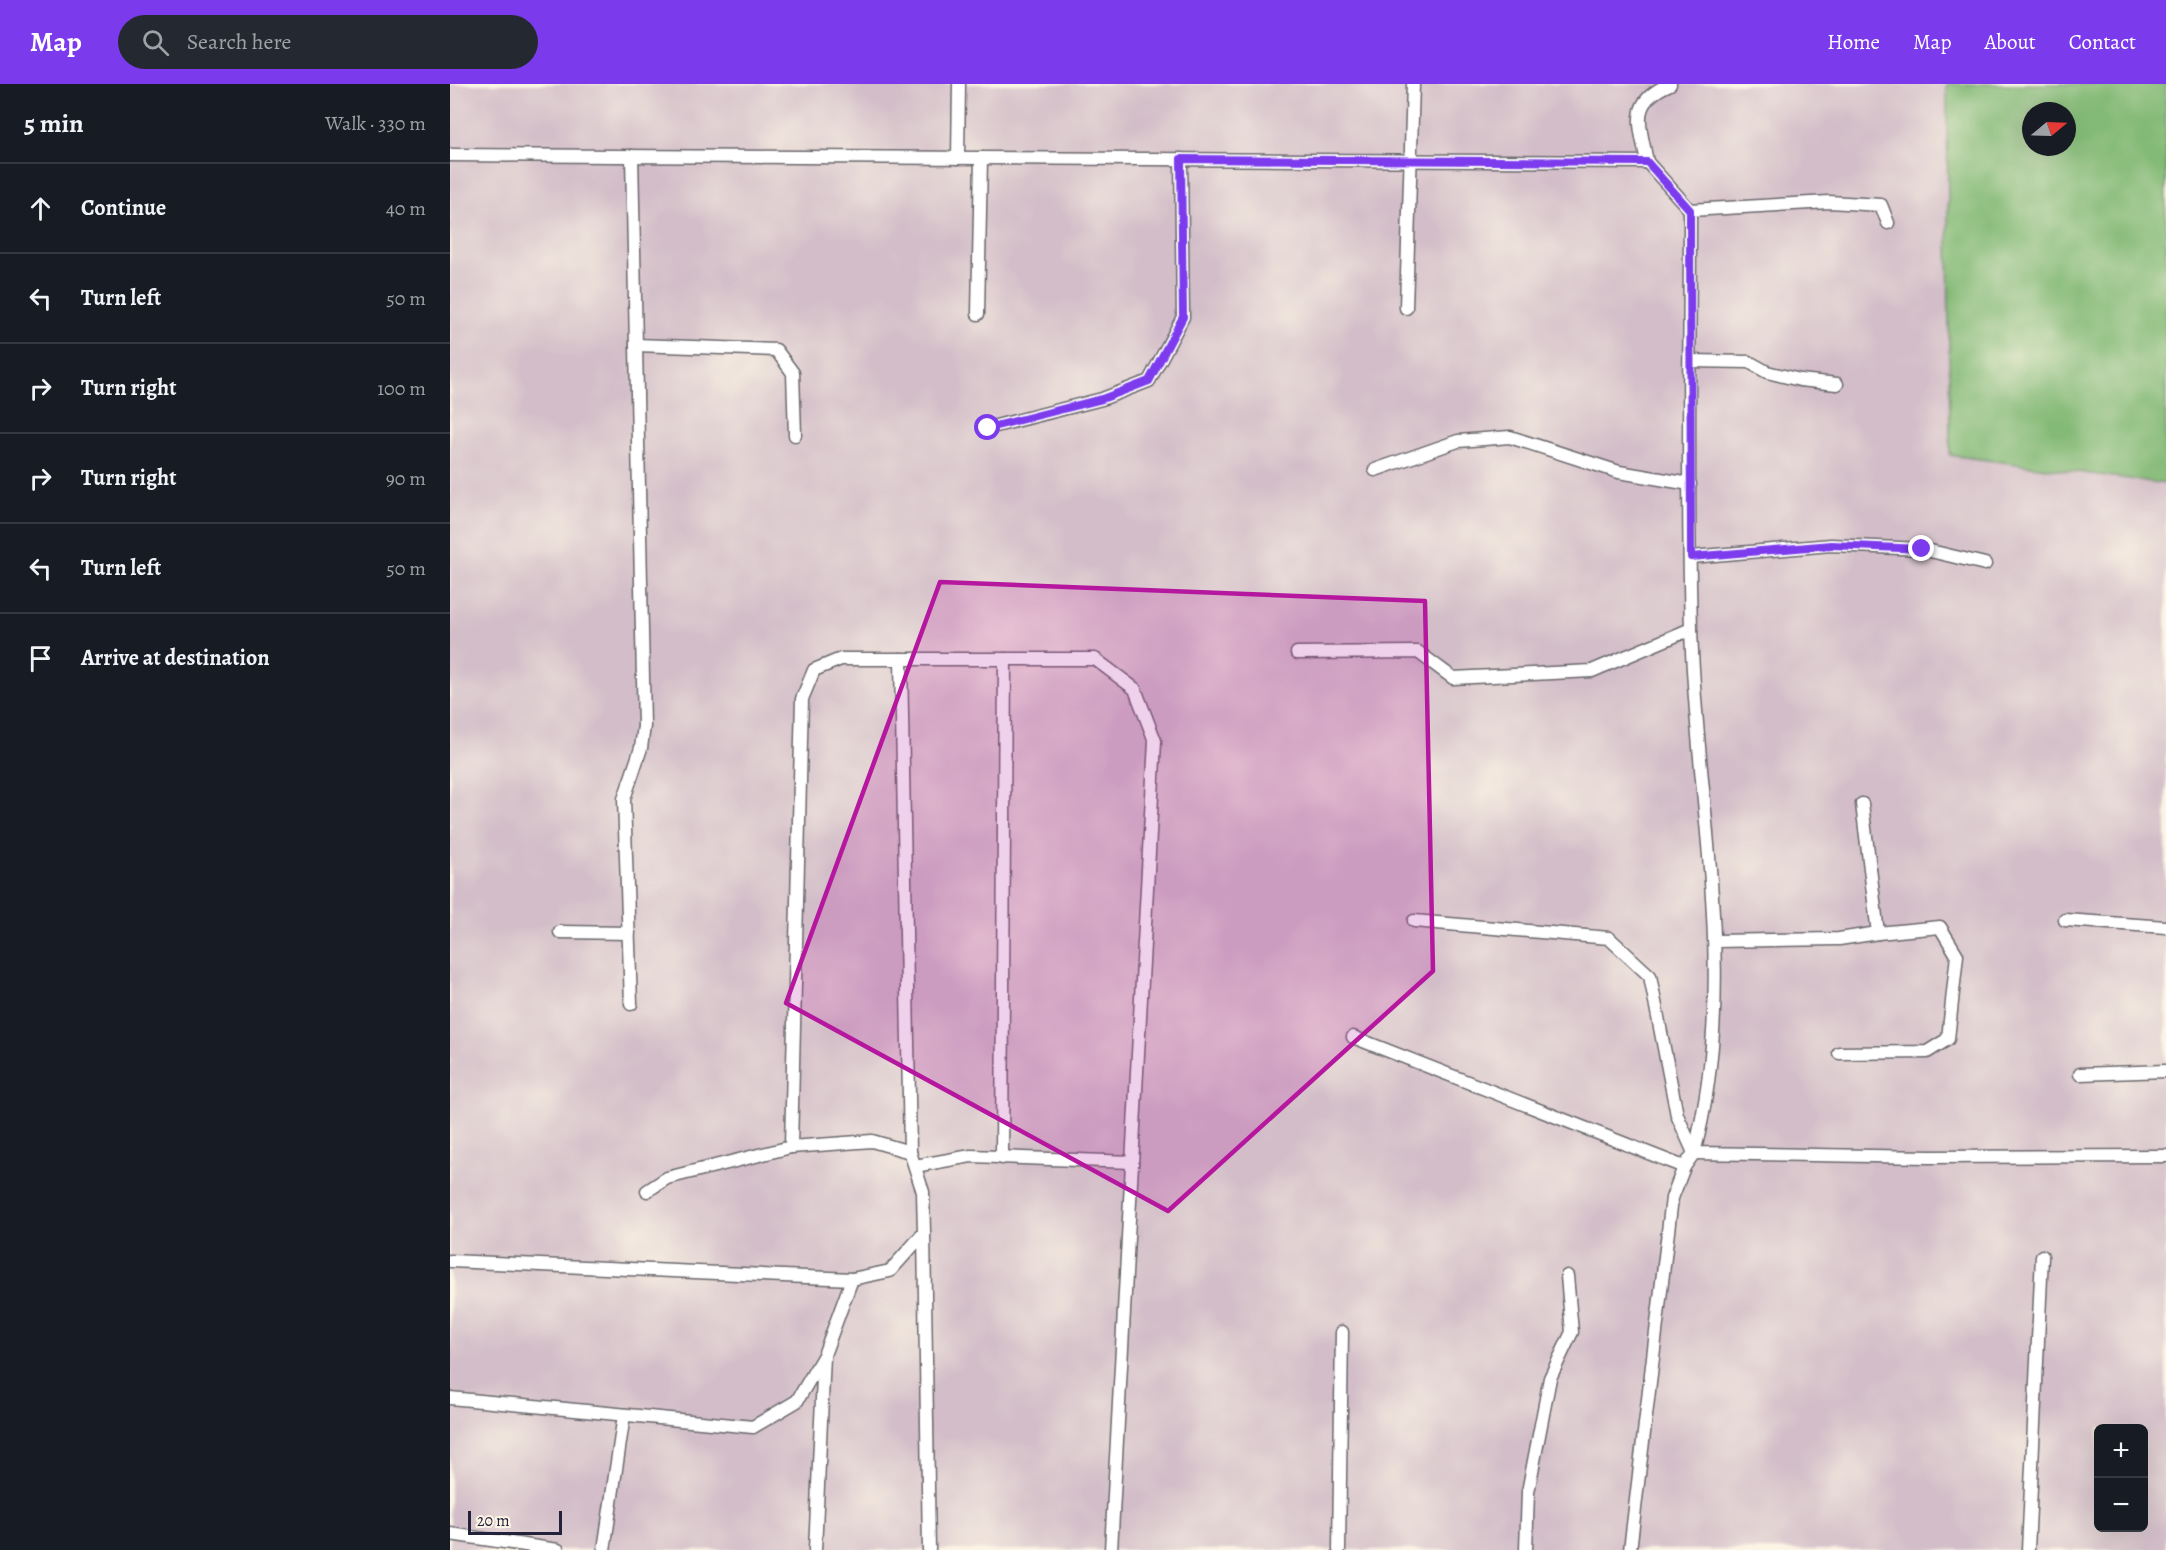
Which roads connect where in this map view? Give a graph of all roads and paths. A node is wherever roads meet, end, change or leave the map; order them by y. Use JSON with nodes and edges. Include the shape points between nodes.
{"nodes":[{"id":1,"x":959,"y":84,"type":"edge"},
{"id":2,"x":1413,"y":84,"type":"edge"},
{"id":3,"x":1670,"y":84,"type":"edge"},
{"id":4,"x":450,"y":155,"type":"edge"},
{"id":5,"x":632,"y":156,"type":"junction"},
{"id":6,"x":958,"y":158,"type":"junction"},
{"id":7,"x":981,"y":158,"type":"junction"},
{"id":8,"x":1181,"y":159,"type":"junction"},
{"id":9,"x":1412,"y":160,"type":"junction"},
{"id":10,"x":1647,"y":162,"type":"junction"},
{"id":11,"x":1690,"y":210,"type":"junction"},
{"id":12,"x":1888,"y":223,"type":"dead end"},
{"id":13,"x":1406,"y":308,"type":"dead end"},
{"id":14,"x":978,"y":314,"type":"dead end"},
{"id":15,"x":636,"y":345,"type":"junction"},
{"id":16,"x":1690,"y":361,"type":"junction"},
{"id":17,"x":1837,"y":384,"type":"dead end"},
{"id":18,"x":988,"y":428,"type":"dead end"},
{"id":19,"x":795,"y":435,"type":"dead end"},
{"id":20,"x":1374,"y":470,"type":"dead end"},
{"id":21,"x":1690,"y":484,"type":"junction"},
{"id":22,"x":1691,"y":557,"type":"junction"},
{"id":23,"x":1984,"y":564,"type":"dead end"},
{"id":24,"x":1691,"y":629,"type":"junction"},
{"id":25,"x":1297,"y":653,"type":"dead end"},
{"id":26,"x":901,"y":659,"type":"junction"},
{"id":27,"x":1005,"y":659,"type":"junction"},
{"id":28,"x":1862,"y":804,"type":"dead end"},
{"id":29,"x":2065,"y":920,"type":"dead end"},
{"id":30,"x":1413,"y":921,"type":"dead end"},
{"id":31,"x":2166,"y":927,"type":"edge"},
{"id":32,"x":560,"y":932,"type":"dead end"},
{"id":33,"x":629,"y":933,"type":"junction"},
{"id":34,"x":1878,"y":933,"type":"junction"},
{"id":35,"x":1716,"y":941,"type":"junction"},
{"id":36,"x":631,"y":1004,"type":"dead end"},
{"id":37,"x":1353,"y":1037,"type":"dead end"},
{"id":38,"x":1839,"y":1053,"type":"dead end"},
{"id":39,"x":2166,"y":1071,"type":"edge"},
{"id":40,"x":2080,"y":1074,"type":"dead end"},
{"id":41,"x":791,"y":1147,"type":"junction"},
{"id":42,"x":910,"y":1152,"type":"junction"},
{"id":43,"x":1694,"y":1153,"type":"junction"},
{"id":44,"x":2166,"y":1156,"type":"edge"},
{"id":45,"x":1002,"y":1158,"type":"junction"},
{"id":46,"x":1132,"y":1162,"type":"junction"},
{"id":47,"x":915,"y":1166,"type":"junction"},
{"id":48,"x":1684,"y":1167,"type":"junction"},
{"id":49,"x":647,"y":1191,"type":"dead end"},
{"id":50,"x":924,"y":1233,"type":"junction"},
{"id":51,"x":2042,"y":1256,"type":"dead end"},
{"id":52,"x":450,"y":1261,"type":"edge"},
{"id":53,"x":1567,"y":1276,"type":"dead end"},
{"id":54,"x":852,"y":1279,"type":"junction"},
{"id":55,"x":1342,"y":1332,"type":"dead end"},
{"id":56,"x":824,"y":1355,"type":"junction"},
{"id":57,"x":450,"y":1398,"type":"edge"},
{"id":58,"x":624,"y":1415,"type":"junction"},
{"id":59,"x":450,"y":1534,"type":"edge"},
{"id":60,"x":558,"y":1550,"type":"edge"},
{"id":61,"x":604,"y":1550,"type":"edge"},
{"id":62,"x":815,"y":1550,"type":"edge"},
{"id":63,"x":929,"y":1550,"type":"edge"},
{"id":64,"x":1111,"y":1550,"type":"edge"},
{"id":65,"x":1338,"y":1550,"type":"edge"},
{"id":66,"x":1526,"y":1550,"type":"edge"},
{"id":67,"x":1630,"y":1550,"type":"edge"},
{"id":68,"x":2028,"y":1550,"type":"edge"}],
"edges":[{"from":1,"to":6,"type":"lane"},
{"from":2,"to":9,"type":"lane"},
{"from":3,"to":10,"type":"lane","via":[[1651,93],[1638,116]]},
{"from":4,"to":5,"type":"lane"},
{"from":5,"to":6,"type":"lane"},
{"from":5,"to":15,"type":"lane"},
{"from":6,"to":7,"type":"lane"},
{"from":7,"to":8,"type":"lane"},
{"from":7,"to":14,"type":"lane"},
{"from":8,"to":9,"type":"lane"},
{"from":8,"to":18,"type":"lane","via":[[1183,317],[1149,381],[1102,399]]},
{"from":9,"to":10,"type":"lane"},
{"from":9,"to":13,"type":"lane"},
{"from":10,"to":11,"type":"lane"},
{"from":11,"to":12,"type":"lane","via":[[1829,202],[1871,204],[1881,205]]},
{"from":11,"to":16,"type":"lane"},
{"from":15,"to":19,"type":"lane","via":[[776,350],[793,374]]},
{"from":15,"to":33,"type":"lane","via":[[644,726],[624,799]]},
{"from":16,"to":17,"type":"lane","via":[[1749,362],[1778,374]]},
{"from":16,"to":21,"type":"lane"},
{"from":20,"to":21,"type":"lane","via":[[1458,441],[1510,437],[1619,472]]},
{"from":21,"to":22,"type":"lane"},
{"from":22,"to":23,"type":"lane","via":[[1831,545],[1922,549]]},
{"from":22,"to":24,"type":"lane"},
{"from":24,"to":25,"type":"lane","via":[[1592,671],[1453,678],[1418,652]]},
{"from":24,"to":35,"type":"lane"},
{"from":26,"to":27,"type":"lane"},
{"from":26,"to":41,"type":"lane","via":[[841,659],[814,670],[802,699]]},
{"from":26,"to":42,"type":"lane"},
{"from":27,"to":45,"type":"lane"},
{"from":27,"to":46,"type":"lane","via":[[1095,659],[1135,689],[1155,741]]},
{"from":28,"to":34,"type":"lane"},
{"from":29,"to":31,"type":"lane"},
{"from":30,"to":43,"type":"lane","via":[[1609,938],[1650,976],[1677,1115]]},
{"from":32,"to":33,"type":"lane"},
{"from":33,"to":36,"type":"lane"},
{"from":34,"to":35,"type":"lane","via":[[1827,940]]},
{"from":34,"to":38,"type":"lane","via":[[1940,927],[1957,955],[1948,1039],[1928,1052]]},
{"from":35,"to":43,"type":"lane","via":[[1706,1110]]},
{"from":37,"to":48,"type":"lane"},
{"from":39,"to":40,"type":"lane"},
{"from":41,"to":42,"type":"lane","via":[[872,1141]]},
{"from":41,"to":49,"type":"lane","via":[[667,1178]]},
{"from":42,"to":47,"type":"lane"},
{"from":43,"to":44,"type":"lane"},
{"from":43,"to":48,"type":"lane"},
{"from":45,"to":46,"type":"lane"},
{"from":45,"to":47,"type":"lane","via":[[971,1156]]},
{"from":46,"to":64,"type":"lane"},
{"from":47,"to":50,"type":"lane","via":[[923,1192]]},
{"from":48,"to":67,"type":"lane","via":[[1672,1198]]},
{"from":50,"to":54,"type":"lane","via":[[890,1271]]},
{"from":50,"to":63,"type":"lane"},
{"from":51,"to":68,"type":"lane"},
{"from":52,"to":54,"type":"lane"},
{"from":53,"to":66,"type":"lane","via":[[1572,1332],[1550,1378],[1528,1492]]},
{"from":54,"to":56,"type":"lane"},
{"from":55,"to":65,"type":"lane"},
{"from":56,"to":58,"type":"lane","via":[[797,1401],[753,1427]]},
{"from":56,"to":62,"type":"lane"},
{"from":57,"to":58,"type":"lane"},
{"from":58,"to":61,"type":"lane"},
{"from":59,"to":60,"type":"lane"}]}
